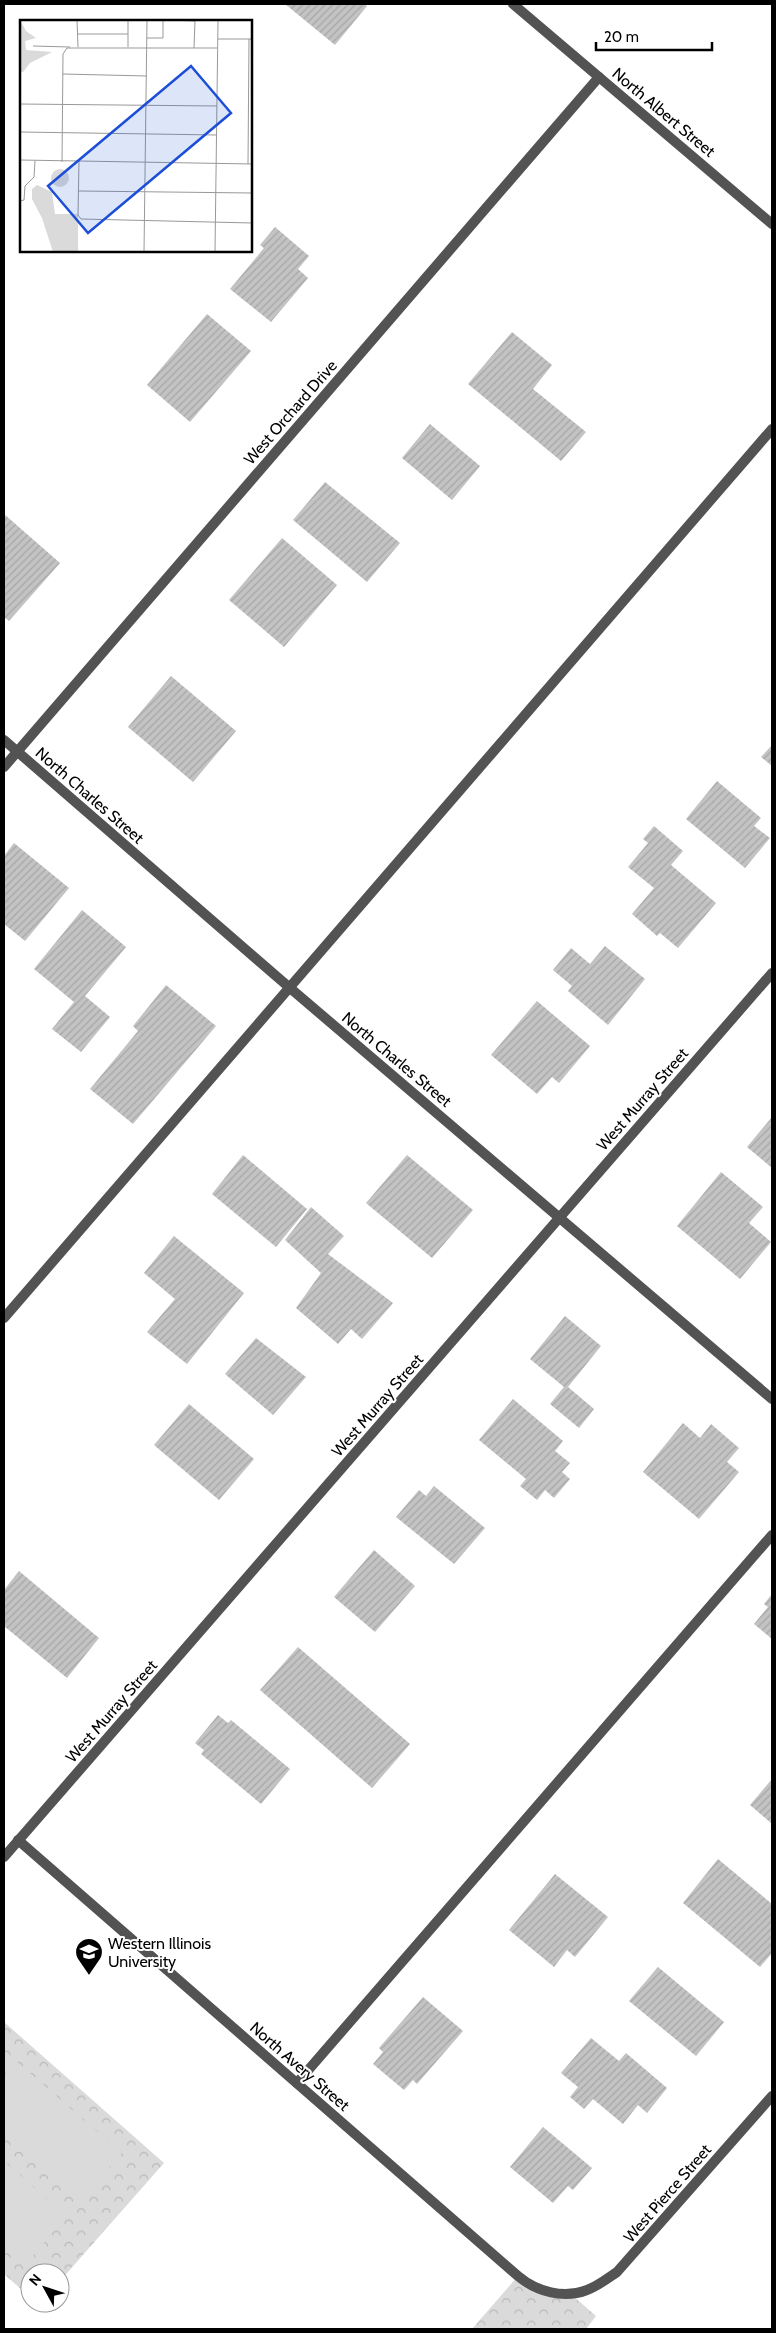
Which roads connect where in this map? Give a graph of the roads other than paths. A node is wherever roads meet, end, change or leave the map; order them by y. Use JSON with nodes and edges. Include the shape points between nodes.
{"nodes":[{"id":1,"x":513,"y":4,"type":"edge"},
{"id":2,"x":599,"y":77,"type":"junction"},
{"id":3,"x":772,"y":224,"type":"edge"},
{"id":4,"x":772,"y":429,"type":"edge"},
{"id":5,"x":4,"y":740,"type":"edge"},
{"id":6,"x":17,"y":752,"type":"junction"},
{"id":7,"x":4,"y":767,"type":"edge"},
{"id":8,"x":772,"y":972,"type":"edge"},
{"id":9,"x":290,"y":988,"type":"junction"},
{"id":10,"x":560,"y":1217,"type":"junction"},
{"id":11,"x":4,"y":1318,"type":"edge"},
{"id":12,"x":772,"y":1399,"type":"edge"},
{"id":13,"x":772,"y":1536,"type":"edge"},
{"id":14,"x":18,"y":1840,"type":"junction"},
{"id":15,"x":4,"y":1857,"type":"edge"},
{"id":16,"x":296,"y":2083,"type":"junction"},
{"id":17,"x":772,"y":2096,"type":"edge"},
{"id":18,"x":572,"y":2295,"type":"joint"}],
"edges":[{"from":1,"to":2,"type":"street","name":"North Albert Street"},
{"from":2,"to":3,"type":"street","name":"North Albert Street"},
{"from":2,"to":6,"type":"street","name":"West Orchard Drive"},
{"from":4,"to":9,"type":"street"},
{"from":5,"to":6,"type":"street","name":"North Charles Street"},
{"from":6,"to":7,"type":"street","name":"West Orchard Drive"},
{"from":6,"to":9,"type":"street","name":"North Charles Street"},
{"from":8,"to":10,"type":"street","name":"West Murray Street"},
{"from":9,"to":10,"type":"street","name":"North Charles Street"},
{"from":9,"to":11,"type":"street"},
{"from":10,"to":12,"type":"street","name":"North Charles Street"},
{"from":10,"to":14,"type":"street","name":"West Murray Street"},
{"from":13,"to":16,"type":"street"},
{"from":14,"to":15,"type":"street","name":"West Murray Street"},
{"from":14,"to":16,"type":"street","name":"North Avery Street"},
{"from":16,"to":18,"type":"street","name":"North Avery Street","via":[[528,2284],[542,2291]]},
{"from":17,"to":18,"type":"street","name":"West Pierce Street","via":[[617,2272],[589,2290]]}]}
